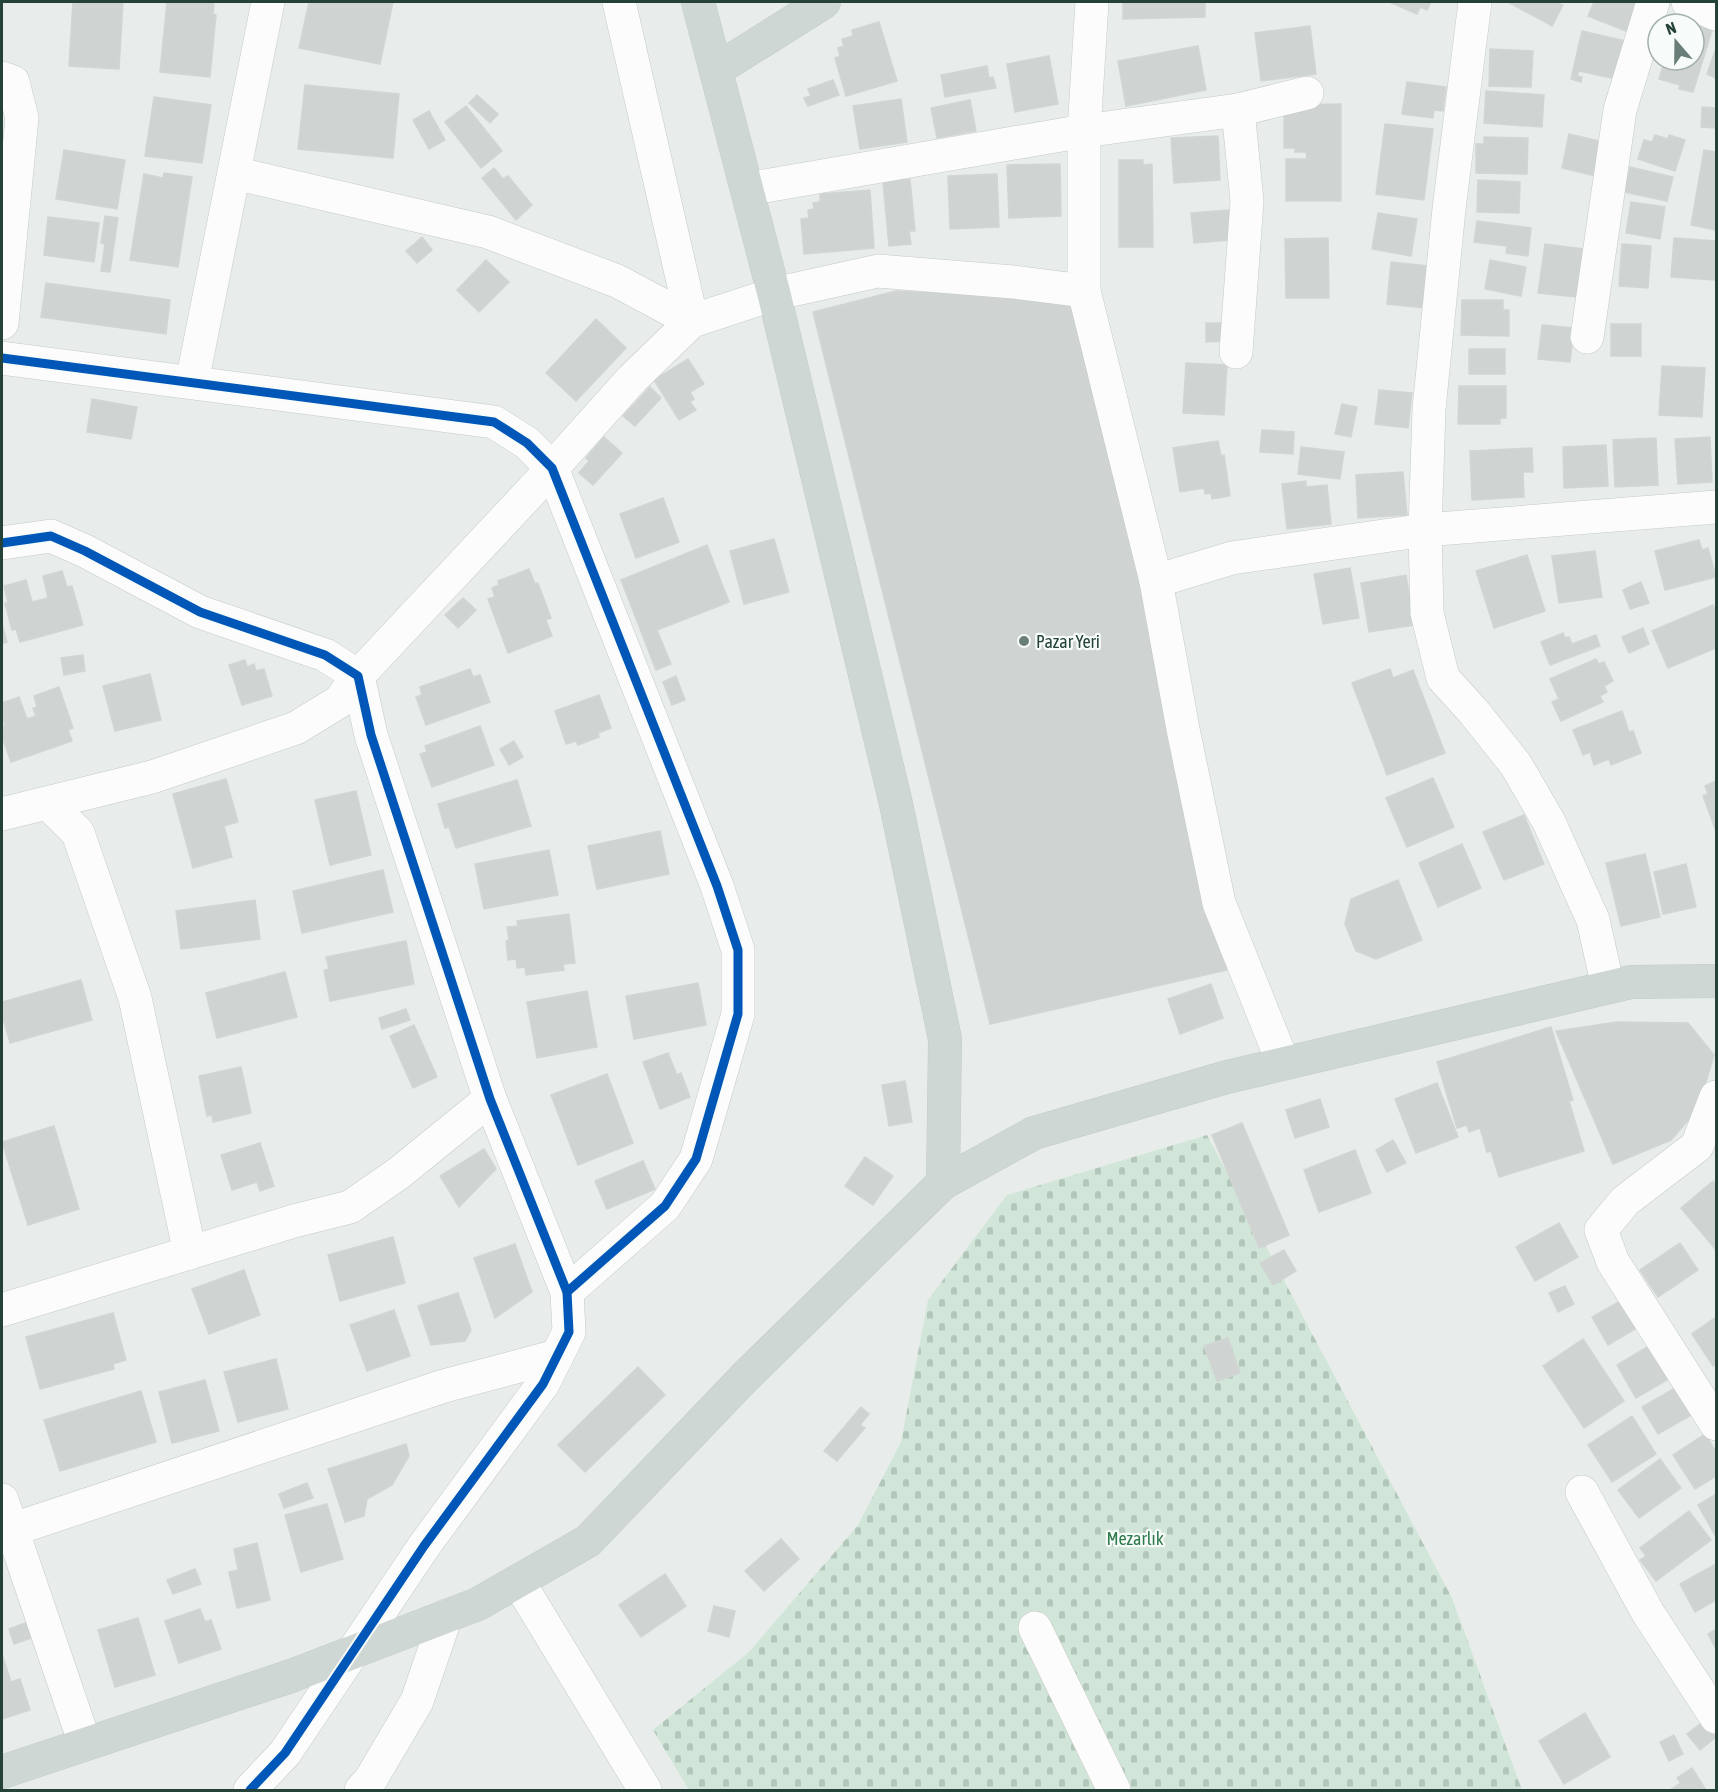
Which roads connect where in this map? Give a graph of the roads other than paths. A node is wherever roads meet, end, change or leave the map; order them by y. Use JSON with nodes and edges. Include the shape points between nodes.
{"nodes":[{"id":1,"x":268,"y":2,"type":"edge"},
{"id":2,"x":619,"y":2,"type":"edge"},
{"id":3,"x":698,"y":2,"type":"edge"},
{"id":4,"x":824,"y":2,"type":"edge"},
{"id":5,"x":1092,"y":2,"type":"edge"},
{"id":6,"x":1475,"y":2,"type":"edge"},
{"id":7,"x":1653,"y":2,"type":"edge"},
{"id":8,"x":1688,"y":2,"type":"edge"},
{"id":9,"x":1716,"y":14,"type":"edge"},
{"id":10,"x":716,"y":70,"type":"junction"},
{"id":11,"x":2,"y":78,"type":"edge"},
{"id":12,"x":1307,"y":93,"type":"dead end"},
{"id":13,"x":1239,"y":110,"type":"junction"},
{"id":14,"x":1084,"y":131,"type":"junction"},
{"id":15,"x":234,"y":172,"type":"junction"},
{"id":16,"x":747,"y":189,"type":"junction"},
{"id":17,"x":1084,"y":291,"type":"junction"},
{"id":18,"x":774,"y":294,"type":"junction"},
{"id":19,"x":692,"y":321,"type":"junction"},
{"id":20,"x":2,"y":323,"type":"edge"},
{"id":21,"x":1587,"y":337,"type":"dead end"},
{"id":22,"x":1236,"y":352,"type":"dead end"},
{"id":23,"x":2,"y":358,"type":"edge"},
{"id":24,"x":192,"y":382,"type":"junction"},
{"id":25,"x":552,"y":468,"type":"junction"},
{"id":26,"x":1716,"y":507,"type":"edge"},
{"id":27,"x":1425,"y":530,"type":"junction"},
{"id":28,"x":2,"y":543,"type":"edge"},
{"id":29,"x":1156,"y":581,"type":"junction"},
{"id":30,"x":358,"y":676,"type":"junction"},
{"id":31,"x":48,"y":803,"type":"junction"},
{"id":32,"x":2,"y":814,"type":"edge"},
{"id":33,"x":1716,"y":981,"type":"edge"},
{"id":34,"x":1608,"y":987,"type":"junction"},
{"id":35,"x":1283,"y":1064,"type":"junction"},
{"id":36,"x":1716,"y":1097,"type":"edge"},
{"id":37,"x":490,"y":1099,"type":"junction"},
{"id":38,"x":943,"y":1183,"type":"junction"},
{"id":39,"x":190,"y":1253,"type":"junction"},
{"id":40,"x":567,"y":1292,"type":"junction"},
{"id":41,"x":2,"y":1310,"type":"edge"},
{"id":42,"x":557,"y":1356,"type":"junction"},
{"id":43,"x":1716,"y":1424,"type":"edge"},
{"id":44,"x":1582,"y":1492,"type":"dead end"},
{"id":45,"x":6,"y":1515,"type":"edge"},
{"id":46,"x":518,"y":1581,"type":"junction"},
{"id":47,"x":446,"y":1616,"type":"junction"},
{"id":48,"x":1035,"y":1628,"type":"dead end"},
{"id":49,"x":351,"y":1654,"type":"junction"},
{"id":50,"x":1716,"y":1717,"type":"edge"},
{"id":51,"x":86,"y":1744,"type":"junction"},
{"id":52,"x":2,"y":1772,"type":"edge"},
{"id":53,"x":1103,"y":1787,"type":"edge"},
{"id":54,"x":250,"y":1791,"type":"edge"},
{"id":55,"x":361,"y":1791,"type":"edge"},
{"id":56,"x":645,"y":1791,"type":"edge"}],
"edges":[{"from":1,"to":15,"type":"street"},
{"from":2,"to":19,"type":"street"},
{"from":3,"to":10,"type":"main road"},
{"from":4,"to":10,"type":"main road"},
{"from":5,"to":14,"type":"street"},
{"from":6,"to":27,"type":"street","via":[[1429,410]]},
{"from":7,"to":21,"type":"street","via":[[1620,110]]},
{"from":8,"to":9,"type":"street"},
{"from":10,"to":16,"type":"main road"},
{"from":11,"to":20,"type":"street","via":[[13,82],[22,118]]},
{"from":12,"to":13,"type":"street"},
{"from":13,"to":14,"type":"street"},
{"from":13,"to":22,"type":"street","via":[[1247,201]]},
{"from":14,"to":16,"type":"street"},
{"from":14,"to":17,"type":"street"},
{"from":15,"to":19,"type":"street","via":[[488,232],[617,282]]},
{"from":15,"to":24,"type":"street"},
{"from":16,"to":18,"type":"main road"},
{"from":17,"to":18,"type":"street","via":[[879,271]]},
{"from":17,"to":29,"type":"street"},
{"from":18,"to":19,"type":"street"},
{"from":18,"to":38,"type":"main road","via":[[896,804],[945,1039]]},
{"from":19,"to":25,"type":"street","via":[[632,379]]},
{"from":23,"to":24,"type":"street"},
{"from":24,"to":25,"type":"street","via":[[494,422],[527,443]]},
{"from":25,"to":30,"type":"street"},
{"from":25,"to":40,"type":"street","via":[[738,950],[738,1014],[696,1159],[665,1206]]},
{"from":26,"to":27,"type":"street"},
{"from":27,"to":29,"type":"street","via":[[1232,558]]},
{"from":27,"to":34,"type":"street","via":[[1428,613],[1443,678],[1516,765],[1549,822],[1593,920]]},
{"from":28,"to":30,"type":"street","via":[[51,536],[200,612],[325,655]]},
{"from":29,"to":35,"type":"street","via":[[1219,903]]},
{"from":30,"to":31,"type":"street","via":[[340,701],[296,728],[152,777]]},
{"from":30,"to":37,"type":"street","via":[[371,735]]},
{"from":31,"to":32,"type":"street"},
{"from":31,"to":39,"type":"street","via":[[78,833],[135,998]]},
{"from":33,"to":34,"type":"main road","via":[[1631,982]]},
{"from":34,"to":35,"type":"main road"},
{"from":35,"to":38,"type":"main road","via":[[1034,1133]]},
{"from":36,"to":43,"type":"street","via":[[1697,1146],[1625,1201],[1601,1230],[1613,1263]]},
{"from":37,"to":39,"type":"street","via":[[399,1173],[350,1207]]},
{"from":37,"to":40,"type":"street"},
{"from":38,"to":46,"type":"main road","via":[[744,1378],[588,1541]]},
{"from":39,"to":41,"type":"street"},
{"from":40,"to":42,"type":"street","via":[[569,1332]]},
{"from":42,"to":45,"type":"street"},
{"from":42,"to":49,"type":"street","via":[[543,1384],[424,1546]]},
{"from":44,"to":50,"type":"street","via":[[1648,1613]]},
{"from":45,"to":51,"type":"street"},
{"from":46,"to":47,"type":"main road","via":[[478,1604]]},
{"from":46,"to":56,"type":"street"},
{"from":47,"to":49,"type":"main road"},
{"from":47,"to":55,"type":"street","via":[[417,1701]]},
{"from":48,"to":53,"type":"street"},
{"from":49,"to":51,"type":"main road"},
{"from":49,"to":54,"type":"street","via":[[285,1753]]},
{"from":51,"to":52,"type":"main road"}]}
